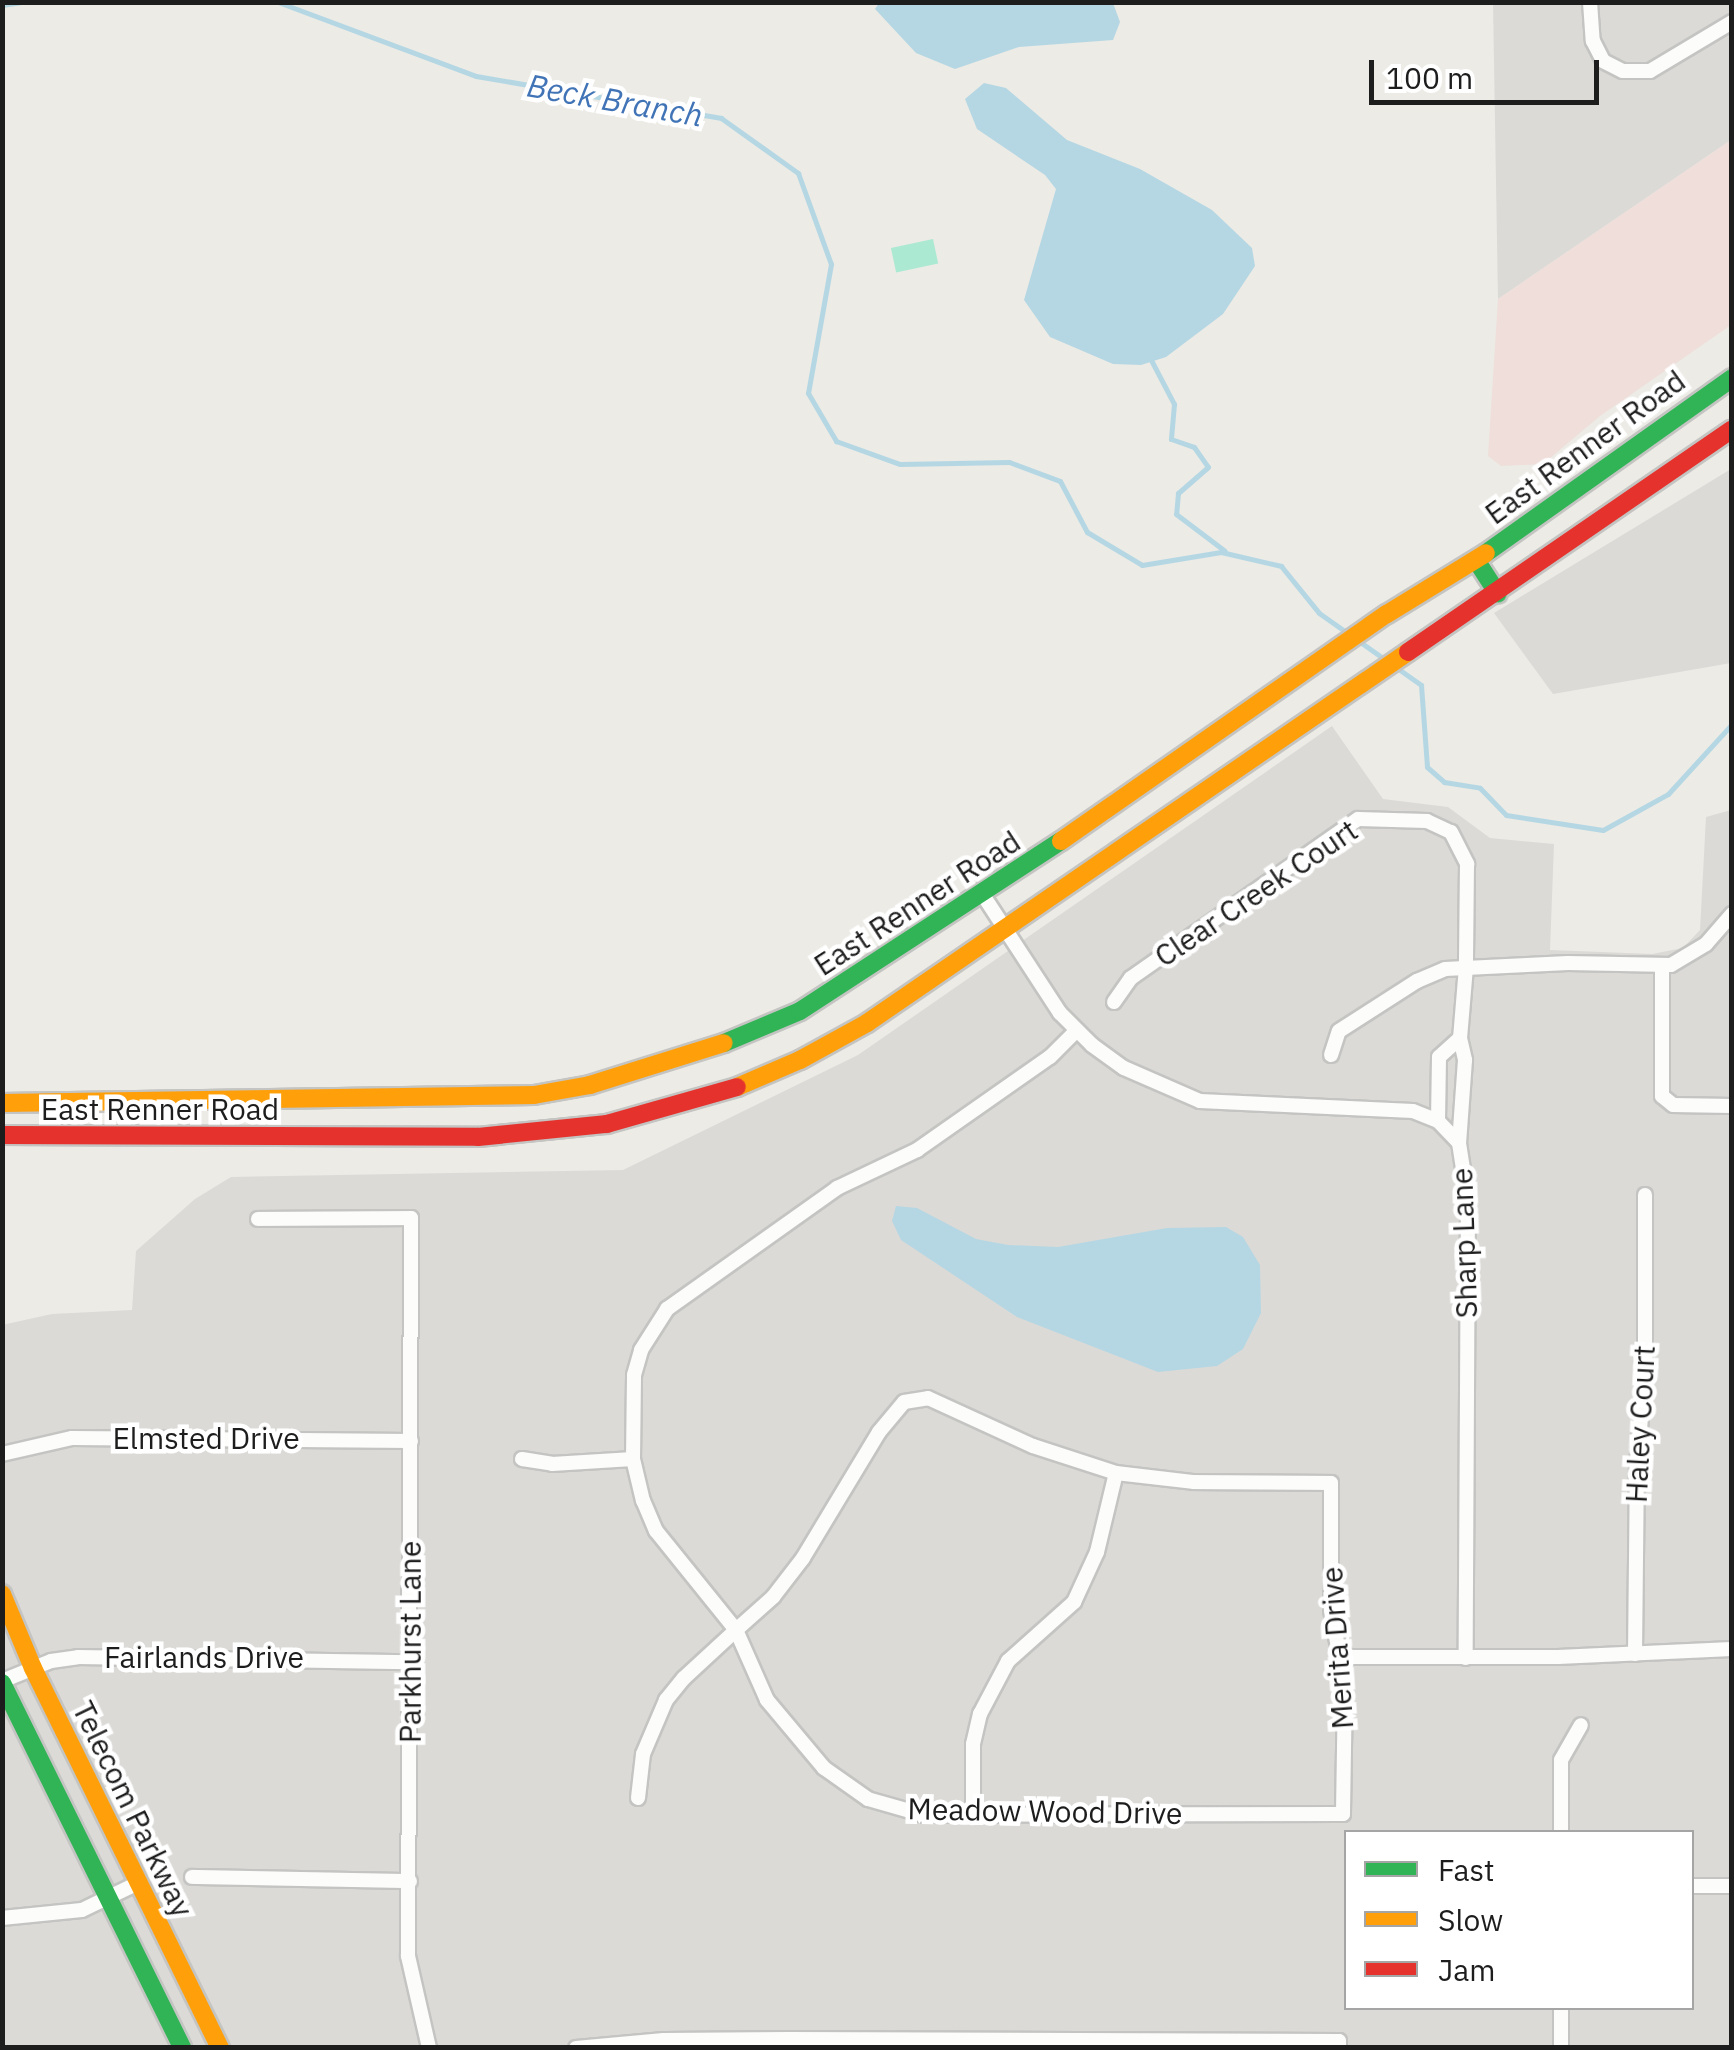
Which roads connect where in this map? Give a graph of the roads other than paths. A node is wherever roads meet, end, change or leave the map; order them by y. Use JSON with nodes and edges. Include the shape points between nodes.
{"nodes":[{"id":1,"x":1590,"y":2,"type":"edge"},
{"id":2,"x":1732,"y":22,"type":"edge"},
{"id":3,"x":1732,"y":378,"type":"edge"},
{"id":4,"x":1732,"y":428,"type":"edge"},
{"id":5,"x":1476,"y":560,"type":"junction"},
{"id":6,"x":1498,"y":594,"type":"junction"},
{"id":7,"x":983,"y":895,"type":"junction"},
{"id":8,"x":1732,"y":914,"type":"edge"},
{"id":9,"x":1004,"y":932,"type":"junction"},
{"id":10,"x":1662,"y":966,"type":"junction"},
{"id":11,"x":1466,"y":967,"type":"junction"},
{"id":12,"x":1114,"y":1002,"type":"dead end"},
{"id":13,"x":1077,"y":1030,"type":"junction"},
{"id":14,"x":1460,"y":1038,"type":"junction"},
{"id":15,"x":1330,"y":1055,"type":"dead end"},
{"id":16,"x":2,"y":1103,"type":"edge"},
{"id":17,"x":1732,"y":1106,"type":"edge"},
{"id":18,"x":1438,"y":1122,"type":"junction"},
{"id":19,"x":2,"y":1135,"type":"edge"},
{"id":20,"x":1459,"y":1143,"type":"junction"},
{"id":21,"x":1645,"y":1195,"type":"dead end"},
{"id":22,"x":258,"y":1218,"type":"dead end"},
{"id":23,"x":411,"y":1441,"type":"junction"},
{"id":24,"x":2,"y":1454,"type":"edge"},
{"id":25,"x":522,"y":1459,"type":"dead end"},
{"id":26,"x":633,"y":1459,"type":"junction"},
{"id":27,"x":1116,"y":1473,"type":"junction"},
{"id":28,"x":2,"y":1594,"type":"edge"},
{"id":29,"x":736,"y":1630,"type":"junction"},
{"id":30,"x":1732,"y":1649,"type":"edge"},
{"id":31,"x":1635,"y":1654,"type":"junction"},
{"id":32,"x":1342,"y":1657,"type":"junction"},
{"id":33,"x":1466,"y":1658,"type":"junction"},
{"id":34,"x":410,"y":1662,"type":"junction"},
{"id":35,"x":32,"y":1668,"type":"junction"},
{"id":36,"x":2,"y":1682,"type":"edge"},
{"id":37,"x":1581,"y":1725,"type":"dead end"},
{"id":38,"x":638,"y":1798,"type":"dead end"},
{"id":39,"x":1343,"y":1814,"type":"joint"},
{"id":40,"x":973,"y":1815,"type":"junction"},
{"id":41,"x":1561,"y":1830,"type":"edge"},
{"id":42,"x":192,"y":1877,"type":"dead end"},
{"id":43,"x":410,"y":1882,"type":"junction"},
{"id":44,"x":138,"y":1883,"type":"junction"},
{"id":45,"x":1694,"y":1886,"type":"edge"},
{"id":46,"x":1732,"y":1886,"type":"edge"},
{"id":47,"x":109,"y":1898,"type":"junction"},
{"id":48,"x":2,"y":1918,"type":"edge"},
{"id":49,"x":1561,"y":2010,"type":"edge"},
{"id":50,"x":899,"y":2044,"type":"edge"},
{"id":51,"x":1121,"y":2044,"type":"edge"},
{"id":52,"x":1339,"y":2044,"type":"edge"},
{"id":53,"x":182,"y":2048,"type":"edge"},
{"id":54,"x":220,"y":2048,"type":"edge"},
{"id":55,"x":430,"y":2048,"type":"edge"},
{"id":56,"x":576,"y":2048,"type":"edge"},
{"id":57,"x":1561,"y":2048,"type":"edge"}],
"edges":[{"from":1,"to":2,"type":"street","via":[[1593,41],[1603,61],[1623,71],[1650,71]]},
{"from":3,"to":5,"type":"main road","name":"East Renner Road"},
{"from":4,"to":6,"type":"main road","name":"East Renner Road"},
{"from":5,"to":6,"type":"main road"},
{"from":5,"to":7,"type":"main road","name":"East Renner Road","via":[[1387,614]]},
{"from":6,"to":9,"type":"main road","name":"East Renner Road"},
{"from":7,"to":9,"type":"street"},
{"from":7,"to":16,"type":"main road","name":"East Renner Road","via":[[800,1011],[686,1058],[590,1085],[482,1097]]},
{"from":8,"to":10,"type":"street","via":[[1694,954]]},
{"from":9,"to":13,"type":"street"},
{"from":9,"to":19,"type":"main road","name":"East Renner Road","via":[[800,1060],[735,1088],[606,1124],[478,1137]]},
{"from":10,"to":11,"type":"street"},
{"from":10,"to":17,"type":"street","via":[[1662,1096],[1674,1104]]},
{"from":11,"to":12,"type":"street","name":"Clear Creek Court","via":[[1467,864],[1450,832],[1427,821],[1358,819],[1132,978]]},
{"from":11,"to":14,"type":"street"},
{"from":11,"to":15,"type":"street","via":[[1417,981],[1339,1030]]},
{"from":13,"to":18,"type":"street","via":[[1124,1068],[1200,1101],[1414,1111]]},
{"from":13,"to":26,"type":"street","name":"Meadow Wood Drive","via":[[1050,1057],[917,1150],[837,1188],[667,1309],[640,1350],[634,1375]]},
{"from":14,"to":18,"type":"street","via":[[1439,1057]]},
{"from":14,"to":20,"type":"street","via":[[1465,1060]]},
{"from":18,"to":20,"type":"street","name":"Sharp Lane"},
{"from":20,"to":33,"type":"street","name":"Sharp Lane","via":[[1468,1201]]},
{"from":21,"to":31,"type":"street","name":"Haley Court"},
{"from":22,"to":23,"type":"street","name":"Parkhurst Lane","via":[[411,1218]]},
{"from":23,"to":24,"type":"street","name":"Elmsted Drive","via":[[72,1438]]},
{"from":23,"to":34,"type":"street","name":"Parkhurst Lane"},
{"from":25,"to":26,"type":"street"},
{"from":26,"to":29,"type":"street","name":"Meadow Wood Drive","via":[[656,1531]]},
{"from":27,"to":29,"type":"street","via":[[1033,1446],[928,1398],[904,1402],[804,1558]]},
{"from":27,"to":32,"type":"street","name":"Merita Drive","via":[[1194,1482],[1331,1483],[1331,1610]]},
{"from":27,"to":40,"type":"street","via":[[1097,1552],[1074,1602],[1008,1661],[992,1686],[974,1744]]},
{"from":28,"to":35,"type":"main road","name":"Telecom Parkway"},
{"from":29,"to":38,"type":"street","via":[[666,1700],[642,1754]]},
{"from":29,"to":40,"type":"street","name":"Meadow Wood Drive","via":[[767,1700],[824,1768],[902,1811]]},
{"from":30,"to":31,"type":"street"},
{"from":31,"to":33,"type":"street"},
{"from":32,"to":33,"type":"street"},
{"from":32,"to":39,"type":"street","name":"Merita Drive"},
{"from":34,"to":35,"type":"street","name":"Fairlands Drive","via":[[130,1654],[78,1656]]},
{"from":34,"to":43,"type":"street","name":"Parkhurst Lane"},
{"from":35,"to":36,"type":"street","name":"Fairlands Drive"},
{"from":35,"to":44,"type":"main road","name":"Telecom Parkway"},
{"from":36,"to":47,"type":"main road","name":"Telecom Parkway"},
{"from":37,"to":41,"type":"street","via":[[1561,1760]]},
{"from":39,"to":40,"type":"street","name":"Meadow Wood Drive"},
{"from":42,"to":43,"type":"street"},
{"from":43,"to":55,"type":"street","name":"Parkhurst Lane","via":[[408,1956]]},
{"from":44,"to":47,"type":"street"},
{"from":44,"to":54,"type":"main road","name":"Telecom Parkway"},
{"from":45,"to":46,"type":"street"},
{"from":47,"to":48,"type":"street","via":[[56,1916]]},
{"from":47,"to":53,"type":"main road","name":"Telecom Parkway"},
{"from":49,"to":57,"type":"street"},
{"from":50,"to":51,"type":"street"},
{"from":50,"to":56,"type":"street","via":[[664,2040]]},
{"from":51,"to":52,"type":"street"}]}
